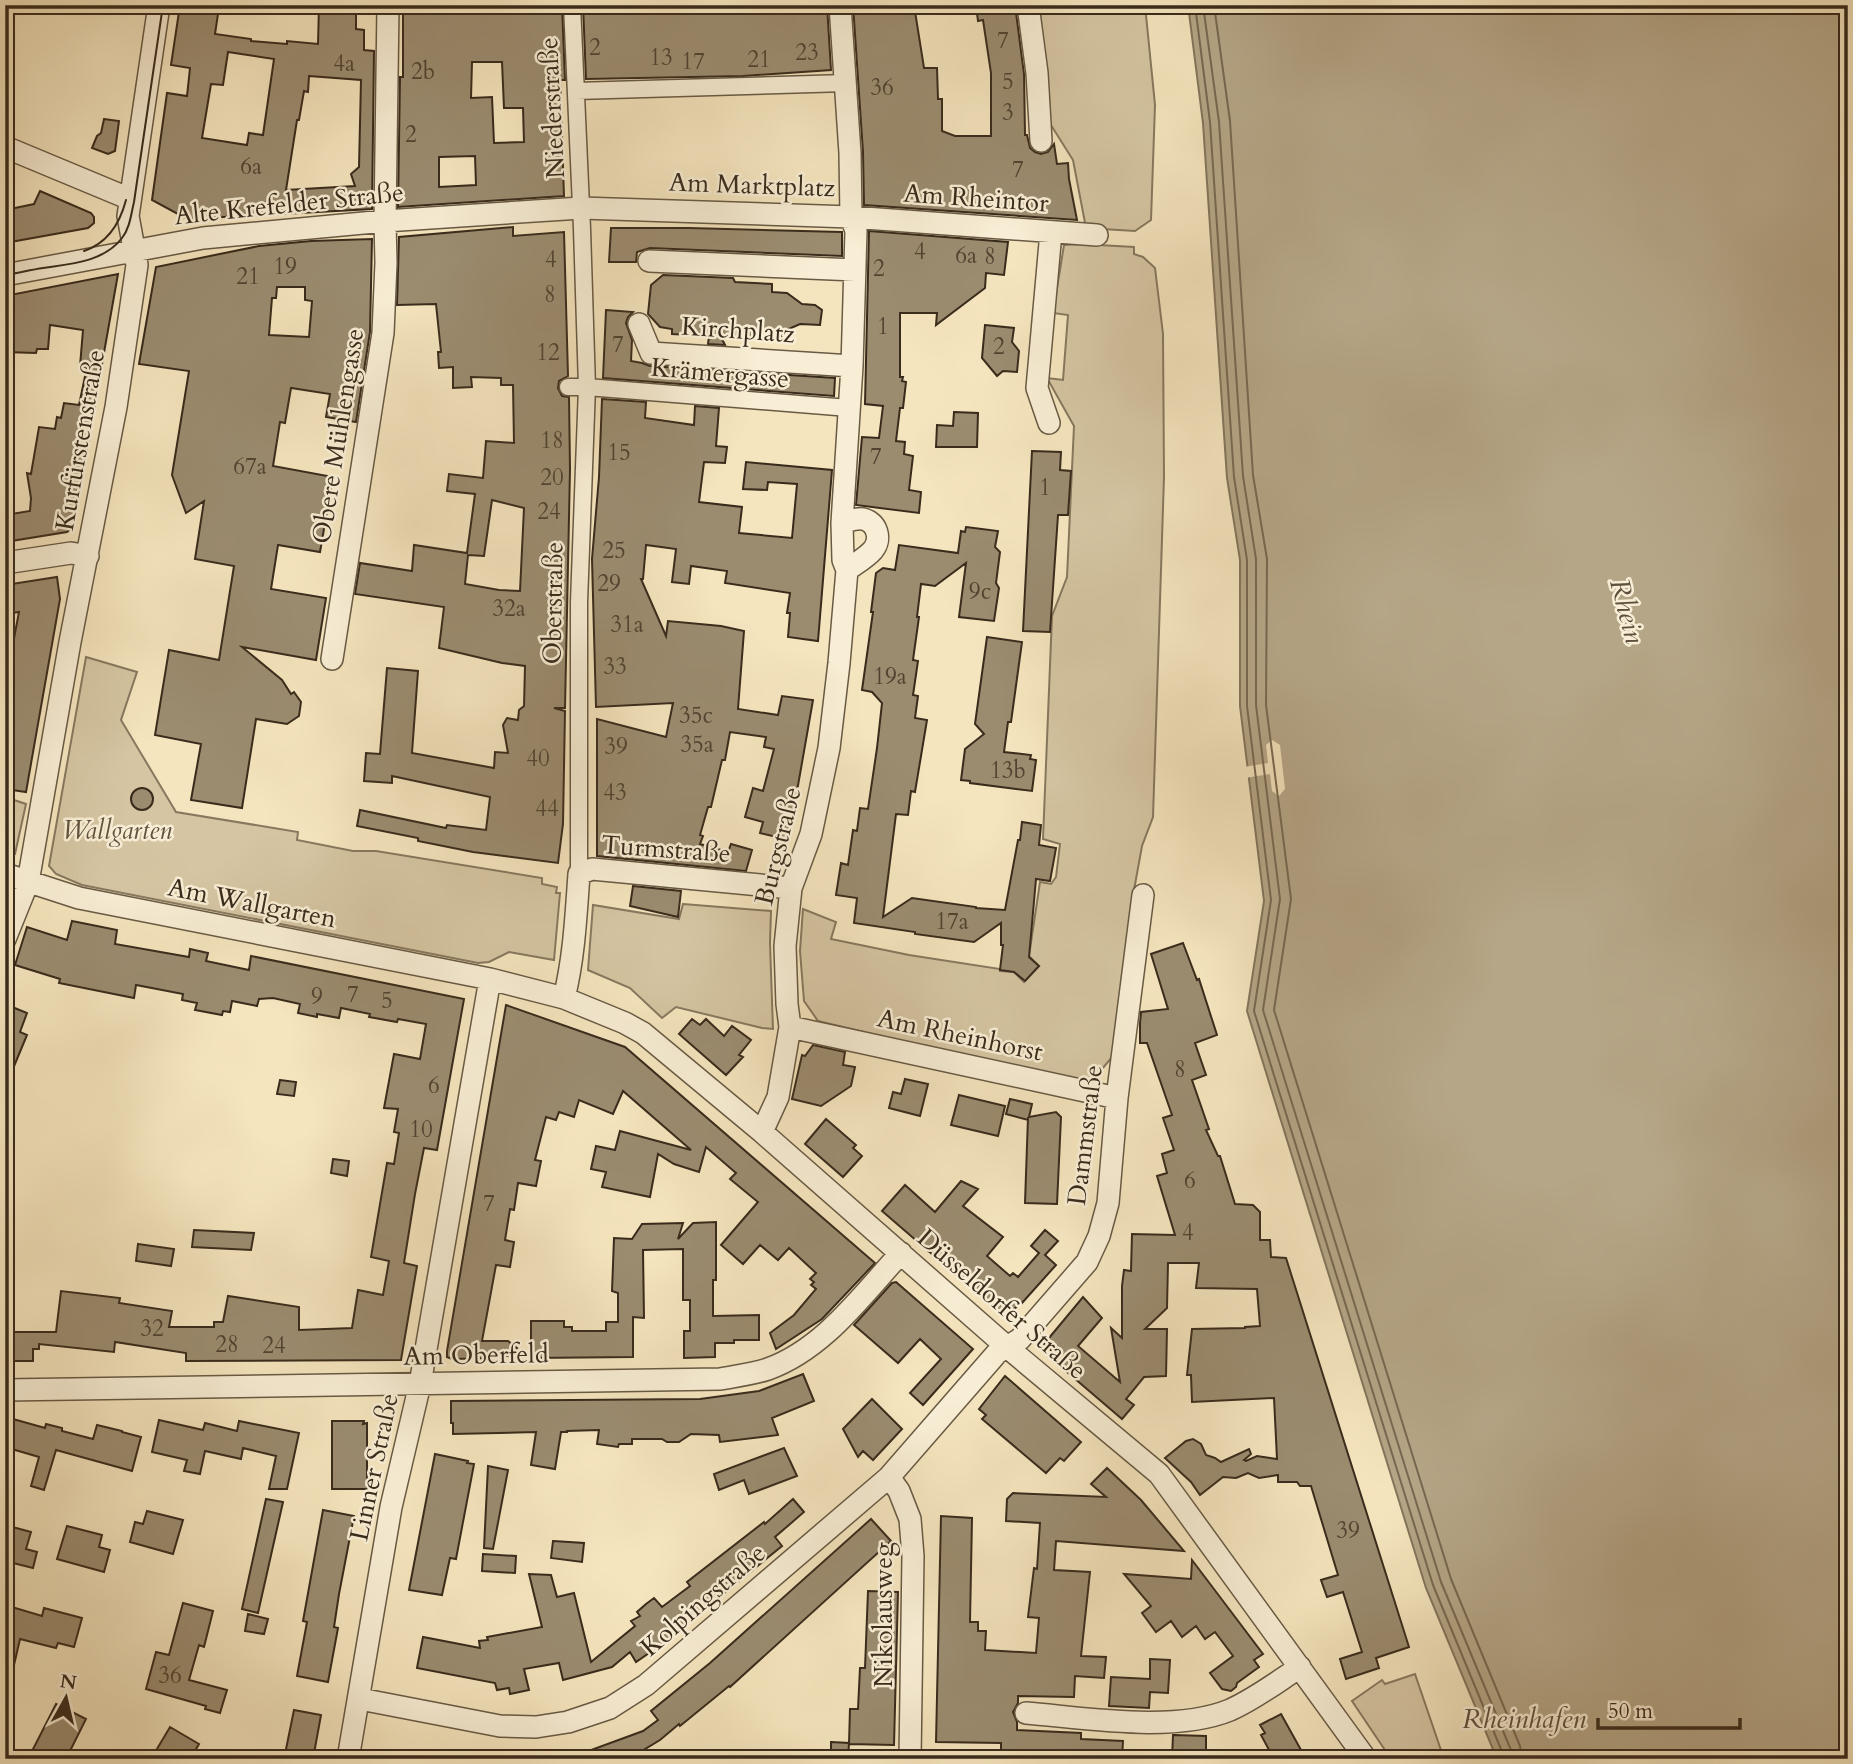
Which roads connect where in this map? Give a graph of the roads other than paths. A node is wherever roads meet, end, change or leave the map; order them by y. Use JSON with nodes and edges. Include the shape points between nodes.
{"nodes":[{"id":1,"x":159,"y":5,"type":"edge"},
{"id":2,"x":388,"y":5,"type":"edge"},
{"id":3,"x":572,"y":5,"type":"edge"},
{"id":4,"x":840,"y":5,"type":"edge"},
{"id":5,"x":1028,"y":5,"type":"edge"},
{"id":6,"x":846,"y":83,"type":"junction"},
{"id":7,"x":576,"y":91,"type":"junction"},
{"id":8,"x":1041,"y":141,"type":"dead end"},
{"id":9,"x":5,"y":147,"type":"edge"},
{"id":10,"x":130,"y":199,"type":"junction"},
{"id":11,"x":581,"y":208,"type":"junction"},
{"id":12,"x":851,"y":217,"type":"junction"},
{"id":13,"x":385,"y":221,"type":"junction"},
{"id":14,"x":1051,"y":232,"type":"junction"},
{"id":15,"x":1097,"y":235,"type":"dead end"},
{"id":16,"x":135,"y":251,"type":"junction"},
{"id":17,"x":649,"y":261,"type":"dead end"},
{"id":18,"x":855,"y":270,"type":"junction"},
{"id":19,"x":5,"y":275,"type":"edge"},
{"id":20,"x":639,"y":324,"type":"dead end"},
{"id":21,"x":852,"y":366,"type":"junction"},
{"id":22,"x":568,"y":387,"type":"dead end"},
{"id":23,"x":587,"y":387,"type":"junction"},
{"id":24,"x":849,"y":408,"type":"junction"},
{"id":25,"x":1049,"y":423,"type":"dead end"},
{"id":26,"x":842,"y":523,"type":"junction"},
{"id":27,"x":88,"y":556,"type":"junction"},
{"id":28,"x":5,"y":563,"type":"edge"},
{"id":29,"x":847,"y":570,"type":"junction"},
{"id":30,"x":332,"y":659,"type":"dead end"},
{"id":31,"x":5,"y":874,"type":"edge"},
{"id":32,"x":579,"y":874,"type":"junction"},
{"id":33,"x":28,"y":881,"type":"junction"},
{"id":34,"x":791,"y":888,"type":"junction"},
{"id":35,"x":1143,"y":895,"type":"dead end"},
{"id":36,"x":5,"y":939,"type":"edge"},
{"id":37,"x":490,"y":979,"type":"junction"},
{"id":38,"x":564,"y":998,"type":"junction"},
{"id":39,"x":790,"y":1027,"type":"junction"},
{"id":40,"x":1118,"y":1098,"type":"junction"},
{"id":41,"x":762,"y":1132,"type":"junction"},
{"id":42,"x":901,"y":1253,"type":"junction"},
{"id":43,"x":1007,"y":1347,"type":"junction"},
{"id":44,"x":420,"y":1384,"type":"junction"},
{"id":45,"x":5,"y":1390,"type":"edge"},
{"id":46,"x":889,"y":1477,"type":"junction"},
{"id":47,"x":1300,"y":1667,"type":"junction"},
{"id":48,"x":360,"y":1699,"type":"junction"},
{"id":49,"x":1026,"y":1713,"type":"dead end"},
{"id":50,"x":348,"y":1759,"type":"edge"},
{"id":51,"x":910,"y":1759,"type":"edge"},
{"id":52,"x":1366,"y":1759,"type":"edge"}],
"edges":[{"from":1,"to":10,"type":"street","name":"Kurfürstenstraße"},
{"from":2,"to":13,"type":"street","name":"Obere Mühlengasse"},
{"from":3,"to":7,"type":"street","name":"Niederstraße"},
{"from":4,"to":6,"type":"street","name":"Am Marktplatz"},
{"from":5,"to":8,"type":"street"},
{"from":6,"to":7,"type":"street"},
{"from":6,"to":12,"type":"street","name":"Am Marktplatz"},
{"from":7,"to":11,"type":"street","name":"Niederstraße"},
{"from":9,"to":10,"type":"street"},
{"from":10,"to":16,"type":"street","name":"Kurfürstenstraße","via":[[128,216]]},
{"from":11,"to":12,"type":"street","name":"Am Marktplatz"},
{"from":11,"to":13,"type":"street","name":"Alte Krefelder Straße"},
{"from":11,"to":23,"type":"street","name":"Oberstraße"},
{"from":12,"to":14,"type":"street","name":"Am Rheintor"},
{"from":12,"to":18,"type":"street","name":"Burgstraße","via":[[856,231]]},
{"from":13,"to":16,"type":"street","name":"Alte Krefelder Straße","via":[[203,239]]},
{"from":13,"to":30,"type":"street","name":"Obere Mühlengasse","via":[[383,333]]},
{"from":14,"to":15,"type":"street","name":"Am Rheintor"},
{"from":14,"to":25,"type":"street","via":[[1038,388]]},
{"from":16,"to":19,"type":"street","name":"Alte Krefelder Straße"},
{"from":16,"to":27,"type":"street","name":"Kurfürstenstraße","via":[[116,407]]},
{"from":17,"to":18,"type":"street"},
{"from":18,"to":21,"type":"street","name":"Burgstraße"},
{"from":20,"to":21,"type":"street","name":"Kirchplatz","via":[[652,353]]},
{"from":21,"to":24,"type":"street","name":"Burgstraße"},
{"from":22,"to":23,"type":"street","name":"Krämergasse"},
{"from":23,"to":24,"type":"street","name":"Krämergasse"},
{"from":23,"to":32,"type":"street","name":"Oberstraße","via":[[579,602]]},
{"from":24,"to":26,"type":"street","name":"Burgstraße"},
{"from":26,"to":29,"type":"street","name":"Burgstraße"},
{"from":26,"to":29,"type":"street","via":[[864,519],[876,528],[879,539],[874,549]]},
{"from":27,"to":28,"type":"street","via":[[71,553]]},
{"from":27,"to":33,"type":"street","name":"Kurfürstenstraße"},
{"from":29,"to":34,"type":"street","name":"Burgstraße","via":[[829,748],[811,834]]},
{"from":31,"to":33,"type":"street","name":"Am Wallgarten"},
{"from":32,"to":34,"type":"street","name":"Turmstraße","via":[[592,869]]},
{"from":32,"to":38,"type":"street","name":"Oberstraße"},
{"from":33,"to":36,"type":"street","name":"Kurfürstenstraße"},
{"from":33,"to":37,"type":"street","name":"Am Wallgarten","via":[[79,898]]},
{"from":34,"to":39,"type":"street","name":"Burgstraße","via":[[785,946]]},
{"from":35,"to":40,"type":"street","name":"Dammstraße"},
{"from":37,"to":38,"type":"street","name":"Am Wallgarten"},
{"from":37,"to":44,"type":"street","name":"Linner Straße"},
{"from":38,"to":41,"type":"street","name":"Düsseldorfer Straße","via":[[643,1033]]},
{"from":39,"to":40,"type":"street","name":"Am Rheinhorst"},
{"from":39,"to":41,"type":"street","name":"Burgstraße","via":[[778,1097]]},
{"from":40,"to":43,"type":"street","name":"Dammstraße","via":[[1108,1203],[1099,1236],[1087,1262],[1020,1339]]},
{"from":41,"to":42,"type":"street","name":"Düsseldorfer Straße"},
{"from":42,"to":43,"type":"street","name":"Düsseldorfer Straße"},
{"from":42,"to":44,"type":"street","name":"Am Oberfeld","via":[[834,1326],[803,1351],[768,1369],[720,1380]]},
{"from":43,"to":46,"type":"street","name":"Kolpingstraße"},
{"from":43,"to":47,"type":"street","name":"Düsseldorfer Straße","via":[[1159,1474]]},
{"from":44,"to":45,"type":"street","name":"Am Oberfeld"},
{"from":44,"to":48,"type":"street","name":"Linner Straße","via":[[391,1507]]},
{"from":46,"to":48,"type":"street","name":"Kolpingstraße","via":[[646,1685],[610,1709],[536,1727],[500,1726]]},
{"from":46,"to":51,"type":"street","name":"Nikolausweg","via":[[910,1519],[913,1556]]},
{"from":47,"to":49,"type":"street","via":[[1230,1710],[1204,1718],[1112,1720]]},
{"from":47,"to":52,"type":"street","name":"Düsseldorfer Straße"},
{"from":48,"to":50,"type":"street","name":"Linner Straße"}]}
